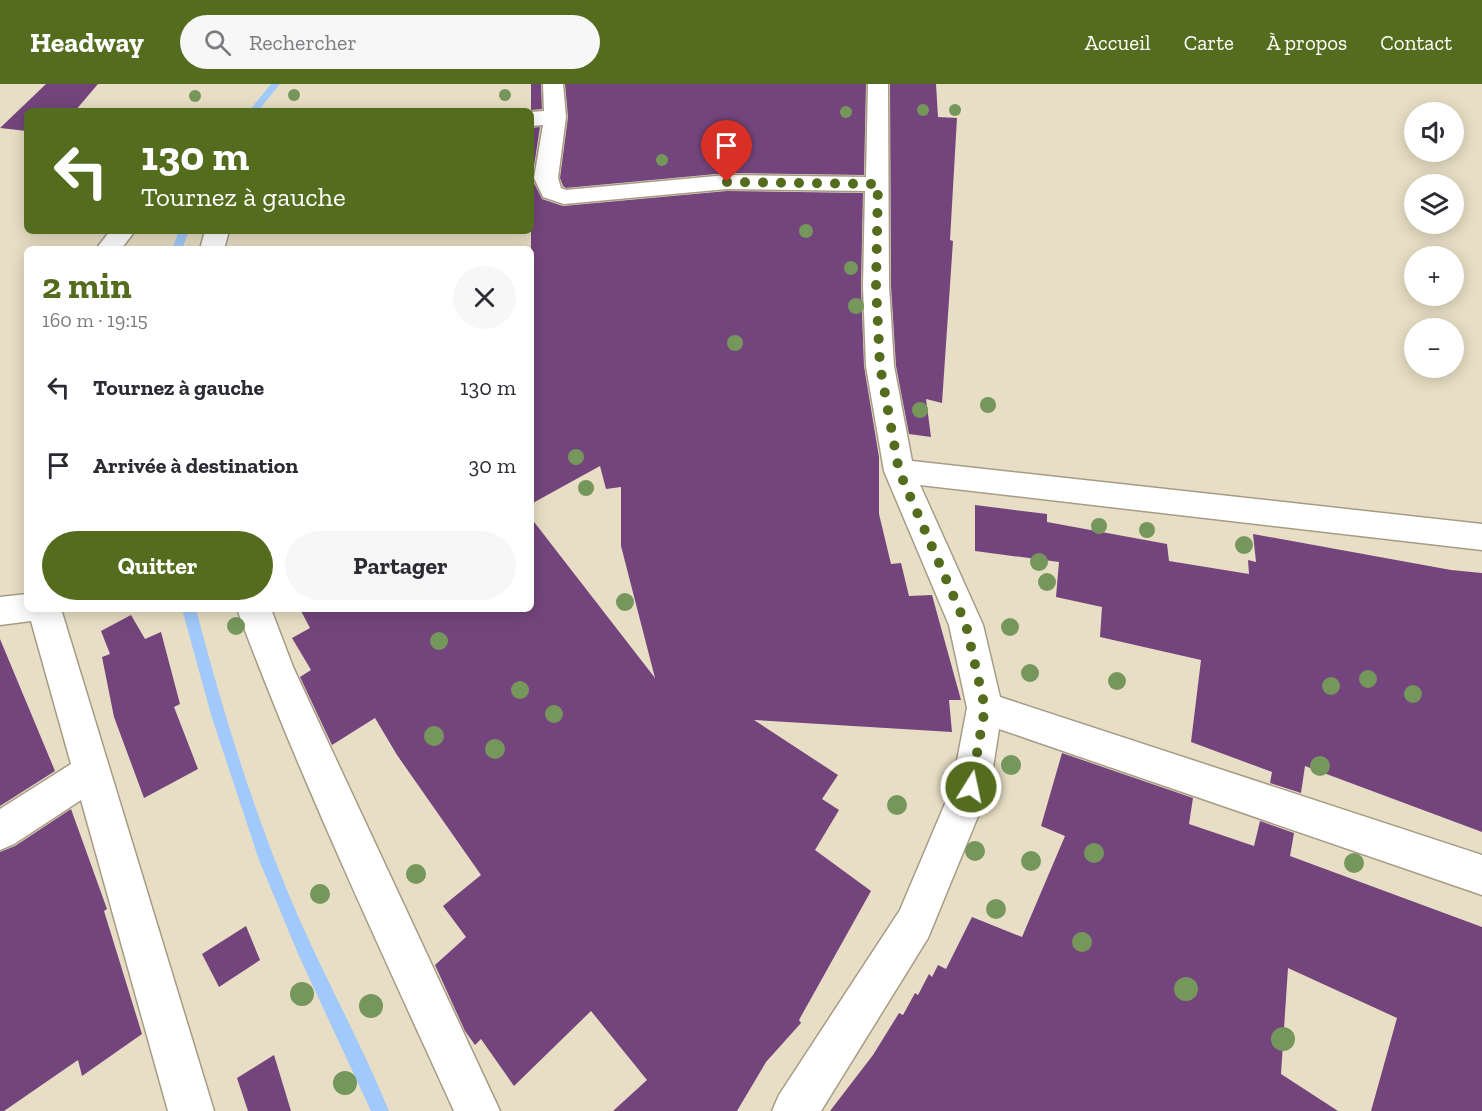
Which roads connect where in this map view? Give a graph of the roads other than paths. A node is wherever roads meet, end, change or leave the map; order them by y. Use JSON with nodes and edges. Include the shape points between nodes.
{"nodes":[{"id":1,"x":553,"y":84,"type":"edge"},
{"id":2,"x":878,"y":84,"type":"edge"},
{"id":3,"x":555,"y":117,"type":"junction"},
{"id":4,"x":534,"y":119,"type":"edge"},
{"id":5,"x":878,"y":184,"type":"junction"},
{"id":6,"x":120,"y":234,"type":"edge"},
{"id":7,"x":110,"y":246,"type":"edge"},
{"id":8,"x":899,"y":471,"type":"junction"},
{"id":9,"x":1482,"y":537,"type":"edge"},
{"id":10,"x":24,"y":608,"type":"edge"},
{"id":11,"x":0,"y":611,"type":"edge"},
{"id":12,"x":45,"y":612,"type":"edge"},
{"id":13,"x":255,"y":612,"type":"edge"},
{"id":14,"x":985,"y":708,"type":"junction"},
{"id":15,"x":92,"y":772,"type":"junction"},
{"id":16,"x":0,"y":831,"type":"edge"},
{"id":17,"x":1482,"y":875,"type":"edge"},
{"id":18,"x":191,"y":1111,"type":"edge"},
{"id":19,"x":477,"y":1111,"type":"edge"},
{"id":20,"x":795,"y":1111,"type":"edge"}],
"edges":[{"from":1,"to":3,"type":"street"},
{"from":2,"to":5,"type":"street"},
{"from":3,"to":4,"type":"street"},
{"from":3,"to":5,"type":"street","via":[[546,178],[551,192],[564,197],[727,182]]},
{"from":5,"to":8,"type":"street","via":[[876,286],[880,366]]},
{"from":6,"to":7,"type":"street"},
{"from":8,"to":9,"type":"street"},
{"from":8,"to":14,"type":"street","via":[[966,625]]},
{"from":10,"to":11,"type":"street"},
{"from":12,"to":15,"type":"street"},
{"from":13,"to":19,"type":"street","via":[[389,922]]},
{"from":14,"to":17,"type":"street"},
{"from":14,"to":20,"type":"street","via":[[971,787],[914,924]]},
{"from":15,"to":16,"type":"street"},
{"from":15,"to":18,"type":"street"}]}
